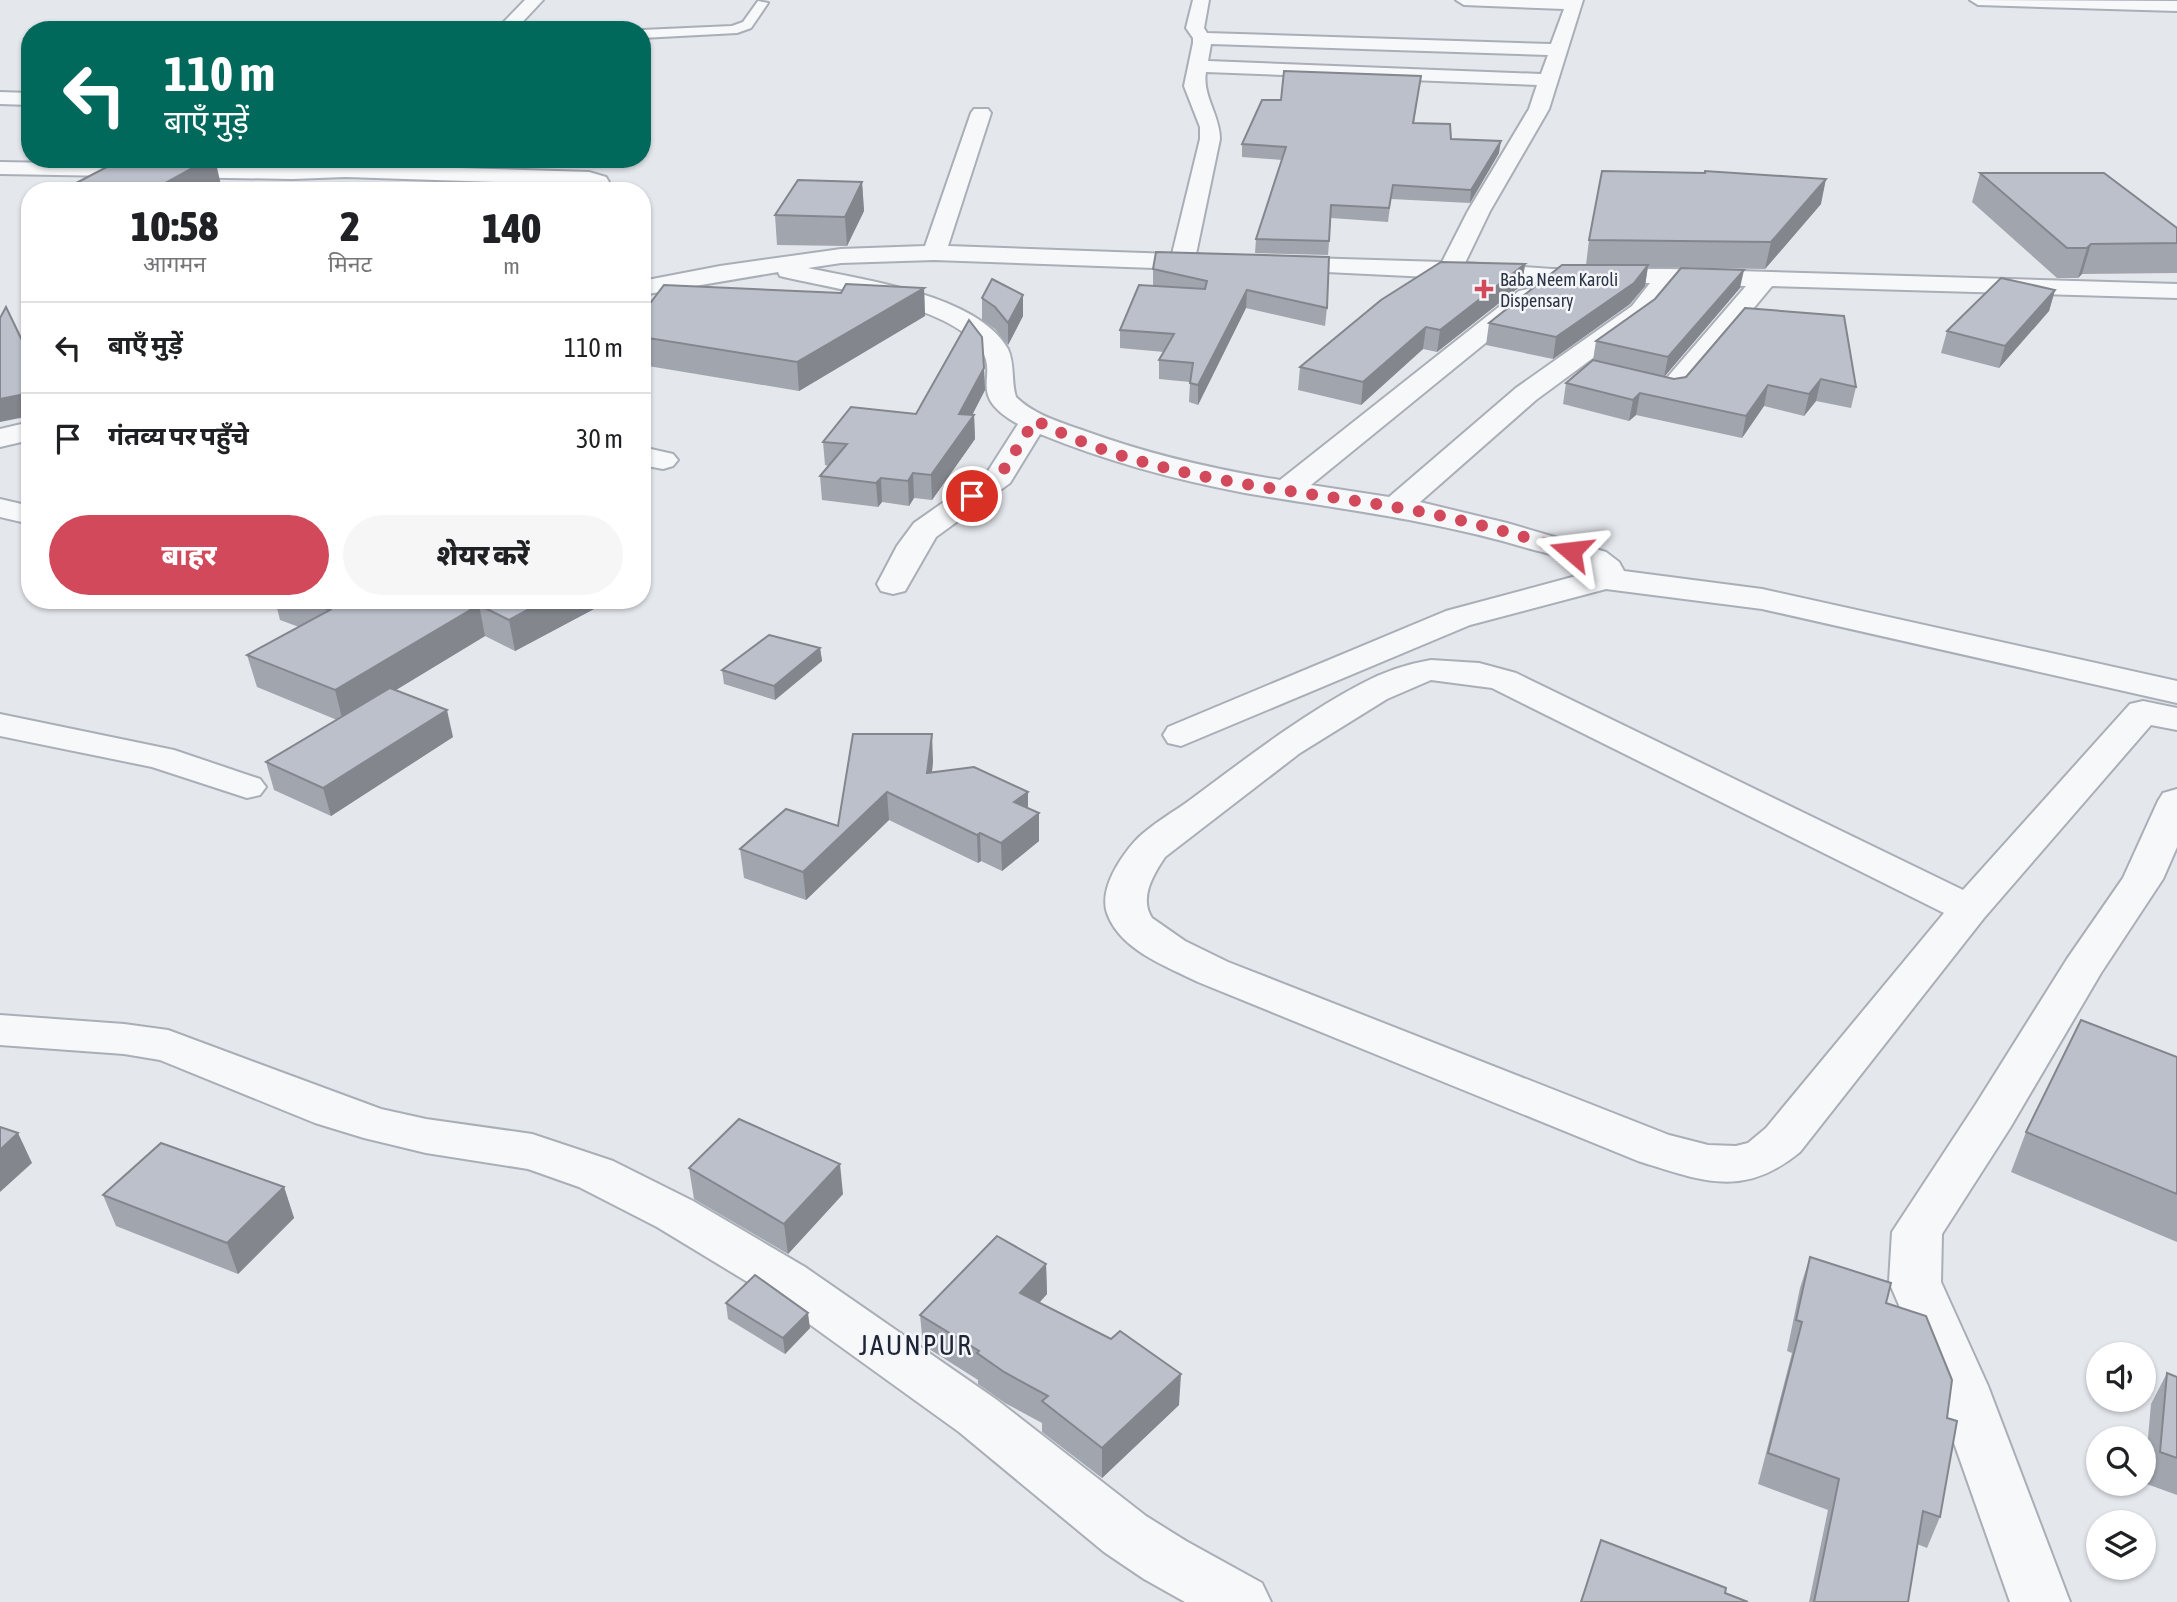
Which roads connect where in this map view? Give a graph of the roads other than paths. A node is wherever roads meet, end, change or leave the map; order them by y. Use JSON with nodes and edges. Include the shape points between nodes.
{"nodes":[{"id":1,"x":535,"y":0,"type":"edge"},
{"id":2,"x":1201,"y":0,"type":"edge"},
{"id":3,"x":1465,"y":0,"type":"edge"},
{"id":4,"x":1978,"y":0,"type":"edge"},
{"id":5,"x":1574,"y":2,"type":"edge"},
{"id":6,"x":762,"y":3,"type":"dead end"},
{"id":7,"x":2177,"y":6,"type":"edge"},
{"id":8,"x":514,"y":21,"type":"edge"},
{"id":9,"x":651,"y":34,"type":"edge"},
{"id":10,"x":1202,"y":38,"type":"junction"},
{"id":11,"x":1560,"y":50,"type":"junction"},
{"id":12,"x":1199,"y":66,"type":"junction"},
{"id":13,"x":1550,"y":80,"type":"junction"},
{"id":14,"x":0,"y":98,"type":"edge"},
{"id":15,"x":21,"y":99,"type":"edge"},
{"id":16,"x":981,"y":113,"type":"dead end"},
{"id":17,"x":0,"y":168,"type":"edge"},
{"id":18,"x":329,"y":168,"type":"edge"},
{"id":19,"x":402,"y":168,"type":"edge"},
{"id":20,"x":598,"y":182,"type":"edge"},
{"id":21,"x":934,"y":253,"type":"junction"},
{"id":22,"x":1182,"y":262,"type":"junction"},
{"id":23,"x":769,"y":266,"type":"junction"},
{"id":24,"x":1450,"y":269,"type":"junction"},
{"id":25,"x":1552,"y":276,"type":"junction"},
{"id":26,"x":1669,"y":276,"type":"junction"},
{"id":27,"x":1765,"y":279,"type":"junction"},
{"id":28,"x":651,"y":284,"type":"edge"},
{"id":29,"x":2177,"y":291,"type":"edge"},
{"id":30,"x":1588,"y":370,"type":"junction"},
{"id":31,"x":1035,"y":420,"type":"junction"},
{"id":32,"x":21,"y":433,"type":"edge"},
{"id":33,"x":0,"y":438,"type":"edge"},
{"id":34,"x":1287,"y":491,"type":"junction"},
{"id":35,"x":1396,"y":507,"type":"junction"},
{"id":36,"x":0,"y":508,"type":"edge"},
{"id":37,"x":21,"y":513,"type":"edge"},
{"id":38,"x":1606,"y":579,"type":"junction"},
{"id":39,"x":893,"y":584,"type":"dead end"},
{"id":40,"x":2177,"y":692,"type":"edge"},
{"id":41,"x":2177,"y":719,"type":"edge"},
{"id":42,"x":0,"y":725,"type":"edge"},
{"id":43,"x":1181,"y":735,"type":"dead end"},
{"id":44,"x":247,"y":787,"type":"dead end"},
{"id":45,"x":2177,"y":801,"type":"edge"},
{"id":46,"x":1969,"y":909,"type":"junction"},
{"id":47,"x":0,"y":1030,"type":"edge"},
{"id":48,"x":1241,"y":1602,"type":"edge"},
{"id":49,"x":2040,"y":1602,"type":"edge"}],
"edges":[{"from":1,"to":8,"type":"street"},
{"from":2,"to":10,"type":"street","via":[[1195,29]]},
{"from":3,"to":5,"type":"street"},
{"from":4,"to":7,"type":"street"},
{"from":5,"to":11,"type":"street"},
{"from":6,"to":9,"type":"lane","via":[[747,25],[733,30]]},
{"from":10,"to":11,"type":"street"},
{"from":10,"to":12,"type":"street"},
{"from":11,"to":13,"type":"street"},
{"from":12,"to":13,"type":"street"},
{"from":12,"to":22,"type":"street","via":[[1195,92],[1210,127],[1210,139]]},
{"from":13,"to":24,"type":"street","via":[[1528,131]]},
{"from":14,"to":15,"type":"street"},
{"from":16,"to":21,"type":"street"},
{"from":17,"to":18,"type":"street","via":[[292,173]]},
{"from":19,"to":20,"type":"street"},
{"from":21,"to":22,"type":"street"},
{"from":21,"to":23,"type":"street","via":[[841,256]]},
{"from":22,"to":24,"type":"street"},
{"from":23,"to":28,"type":"street"},
{"from":23,"to":31,"type":"street","via":[[914,301],[963,320],[991,343],[1000,362],[1002,398],[1009,407]]},
{"from":24,"to":25,"type":"street"},
{"from":25,"to":26,"type":"street"},
{"from":25,"to":34,"type":"street"},
{"from":26,"to":27,"type":"street"},
{"from":26,"to":30,"type":"street"},
{"from":27,"to":29,"type":"street"},
{"from":27,"to":30,"type":"street","via":[[1671,390]]},
{"from":30,"to":35,"type":"street","via":[[1526,394]]},
{"from":31,"to":34,"type":"street","via":[[1099,447],[1159,465]]},
{"from":31,"to":39,"type":"street","via":[[999,477],[925,530]]},
{"from":32,"to":33,"type":"street"},
{"from":34,"to":35,"type":"street"},
{"from":35,"to":38,"type":"street","via":[[1498,528],[1595,559],[1608,569]]},
{"from":36,"to":37,"type":"street"},
{"from":38,"to":40,"type":"street","via":[[1762,599]]},
{"from":38,"to":43,"type":"street","via":[[1458,618]]},
{"from":41,"to":46,"type":"street","via":[[2143,712]]},
{"from":42,"to":44,"type":"street","via":[[161,758]]},
{"from":45,"to":49,"type":"street","via":[[2143,879],[1917,1232],[1915,1282],[1961,1386]]},
{"from":46,"to":46,"type":"street","via":[[1783,1140],[1764,1157],[1744,1164],[1705,1163],[1655,1149],[1213,972],[1133,926],[1125,904],[1138,864],[1150,849],[1287,746],[1374,691],[1416,673],[1447,670],[1504,680]]},
{"from":47,"to":48,"type":"street","via":[[168,1045],[381,1126],[532,1152],[596,1174],[675,1214],[787,1281],[978,1416],[1125,1534]]}]}
